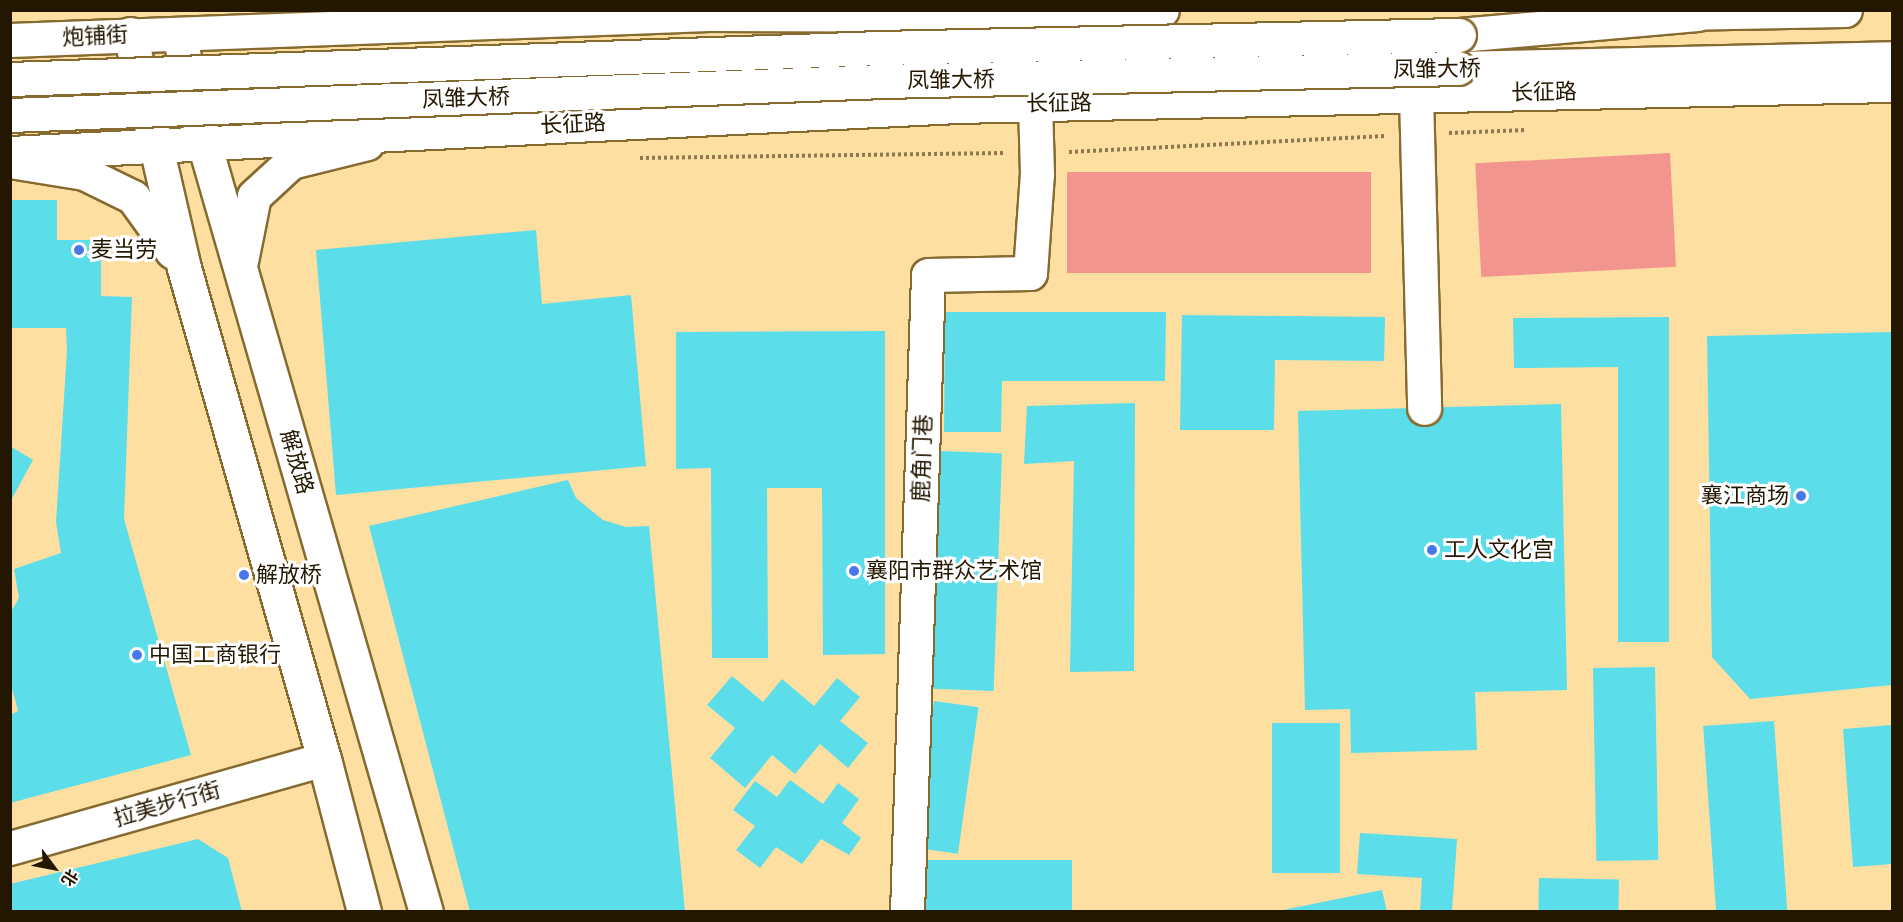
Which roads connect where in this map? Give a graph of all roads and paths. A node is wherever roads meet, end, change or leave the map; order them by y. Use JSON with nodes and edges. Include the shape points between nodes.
{"nodes":[{"id":1,"x":207,"y":10,"type":"edge"},
{"id":2,"x":1162,"y":10,"type":"edge"},
{"id":3,"x":1641,"y":10,"type":"edge"},
{"id":4,"x":1845,"y":10,"type":"edge"},
{"id":5,"x":881,"y":13,"type":"edge"},
{"id":6,"x":1697,"y":15,"type":"junction"},
{"id":7,"x":128,"y":22,"type":"edge"},
{"id":8,"x":177,"y":23,"type":"edge"},
{"id":9,"x":275,"y":31,"type":"junction"},
{"id":10,"x":10,"y":40,"type":"edge"},
{"id":11,"x":1893,"y":58,"type":"edge"},
{"id":12,"x":10,"y":79,"type":"edge"},
{"id":13,"x":1893,"y":85,"type":"edge"},
{"id":14,"x":1416,"y":95,"type":"junction"},
{"id":15,"x":1035,"y":104,"type":"junction"},
{"id":16,"x":10,"y":115,"type":"edge"},
{"id":17,"x":1535,"y":129,"type":"dead end"},
{"id":18,"x":406,"y":133,"type":"junction"},
{"id":19,"x":1418,"y":134,"type":"junction"},
{"id":20,"x":204,"y":143,"type":"junction"},
{"id":21,"x":153,"y":148,"type":"junction"},
{"id":22,"x":10,"y":153,"type":"edge"},
{"id":23,"x":1037,"y":153,"type":"junction"},
{"id":24,"x":635,"y":158,"type":"dead end"},
{"id":25,"x":10,"y":161,"type":"edge"},
{"id":26,"x":240,"y":266,"type":"junction"},
{"id":27,"x":184,"y":268,"type":"junction"},
{"id":28,"x":1424,"y":408,"type":"dead end"},
{"id":29,"x":324,"y":759,"type":"junction"},
{"id":30,"x":10,"y":848,"type":"edge"},
{"id":31,"x":364,"y":912,"type":"edge"},
{"id":32,"x":426,"y":912,"type":"edge"},
{"id":33,"x":907,"y":912,"type":"edge"}],
"edges":[{"from":1,"to":9,"type":"main road"},
{"from":2,"to":5,"type":"main road"},
{"from":3,"to":6,"type":"main road"},
{"from":4,"to":6,"type":"main road"},
{"from":5,"to":9,"type":"main road","via":[[710,14]]},
{"from":6,"to":12,"type":"main road","name":"凤雏大桥","bridge":true,"via":[[1459,35],[880,48]]},
{"from":7,"to":8,"type":"main road","name":"炮铺街"},
{"from":7,"to":10,"type":"main road","name":"炮铺街"},
{"from":7,"to":21,"type":"main road"},
{"from":8,"to":9,"type":"main road"},
{"from":8,"to":20,"type":"main road","name":"解放路"},
{"from":11,"to":16,"type":"main road","name":"凤雏大桥","bridge":true,"via":[[882,81]]},
{"from":13,"to":14,"type":"main road","name":"长征路"},
{"from":14,"to":15,"type":"main road","name":"长征路"},
{"from":14,"to":19,"type":"main road"},
{"from":15,"to":18,"type":"main road","name":"长征路"},
{"from":15,"to":23,"type":"main road","name":"鹿角门巷"},
{"from":17,"to":19,"type":"path"},
{"from":18,"to":20,"type":"main road","name":"长征路"},
{"from":18,"to":26,"type":"main road","via":[[291,162],[254,196]]},
{"from":19,"to":23,"type":"path"},
{"from":19,"to":28,"type":"main road"},
{"from":20,"to":21,"type":"main road","name":"长征路"},
{"from":20,"to":26,"type":"main road","name":"解放路"},
{"from":21,"to":22,"type":"main road"},
{"from":21,"to":27,"type":"main road"},
{"from":23,"to":24,"type":"path"},
{"from":23,"to":33,"type":"main road","name":"鹿角门巷","via":[[1029,273],[928,275]]},
{"from":25,"to":27,"type":"main road","via":[[84,173],[133,197]]},
{"from":26,"to":32,"type":"main road","name":"解放路"},
{"from":27,"to":29,"type":"main road"},
{"from":29,"to":30,"type":"main road","name":"拉美步行街"},
{"from":29,"to":31,"type":"main road"}]}
